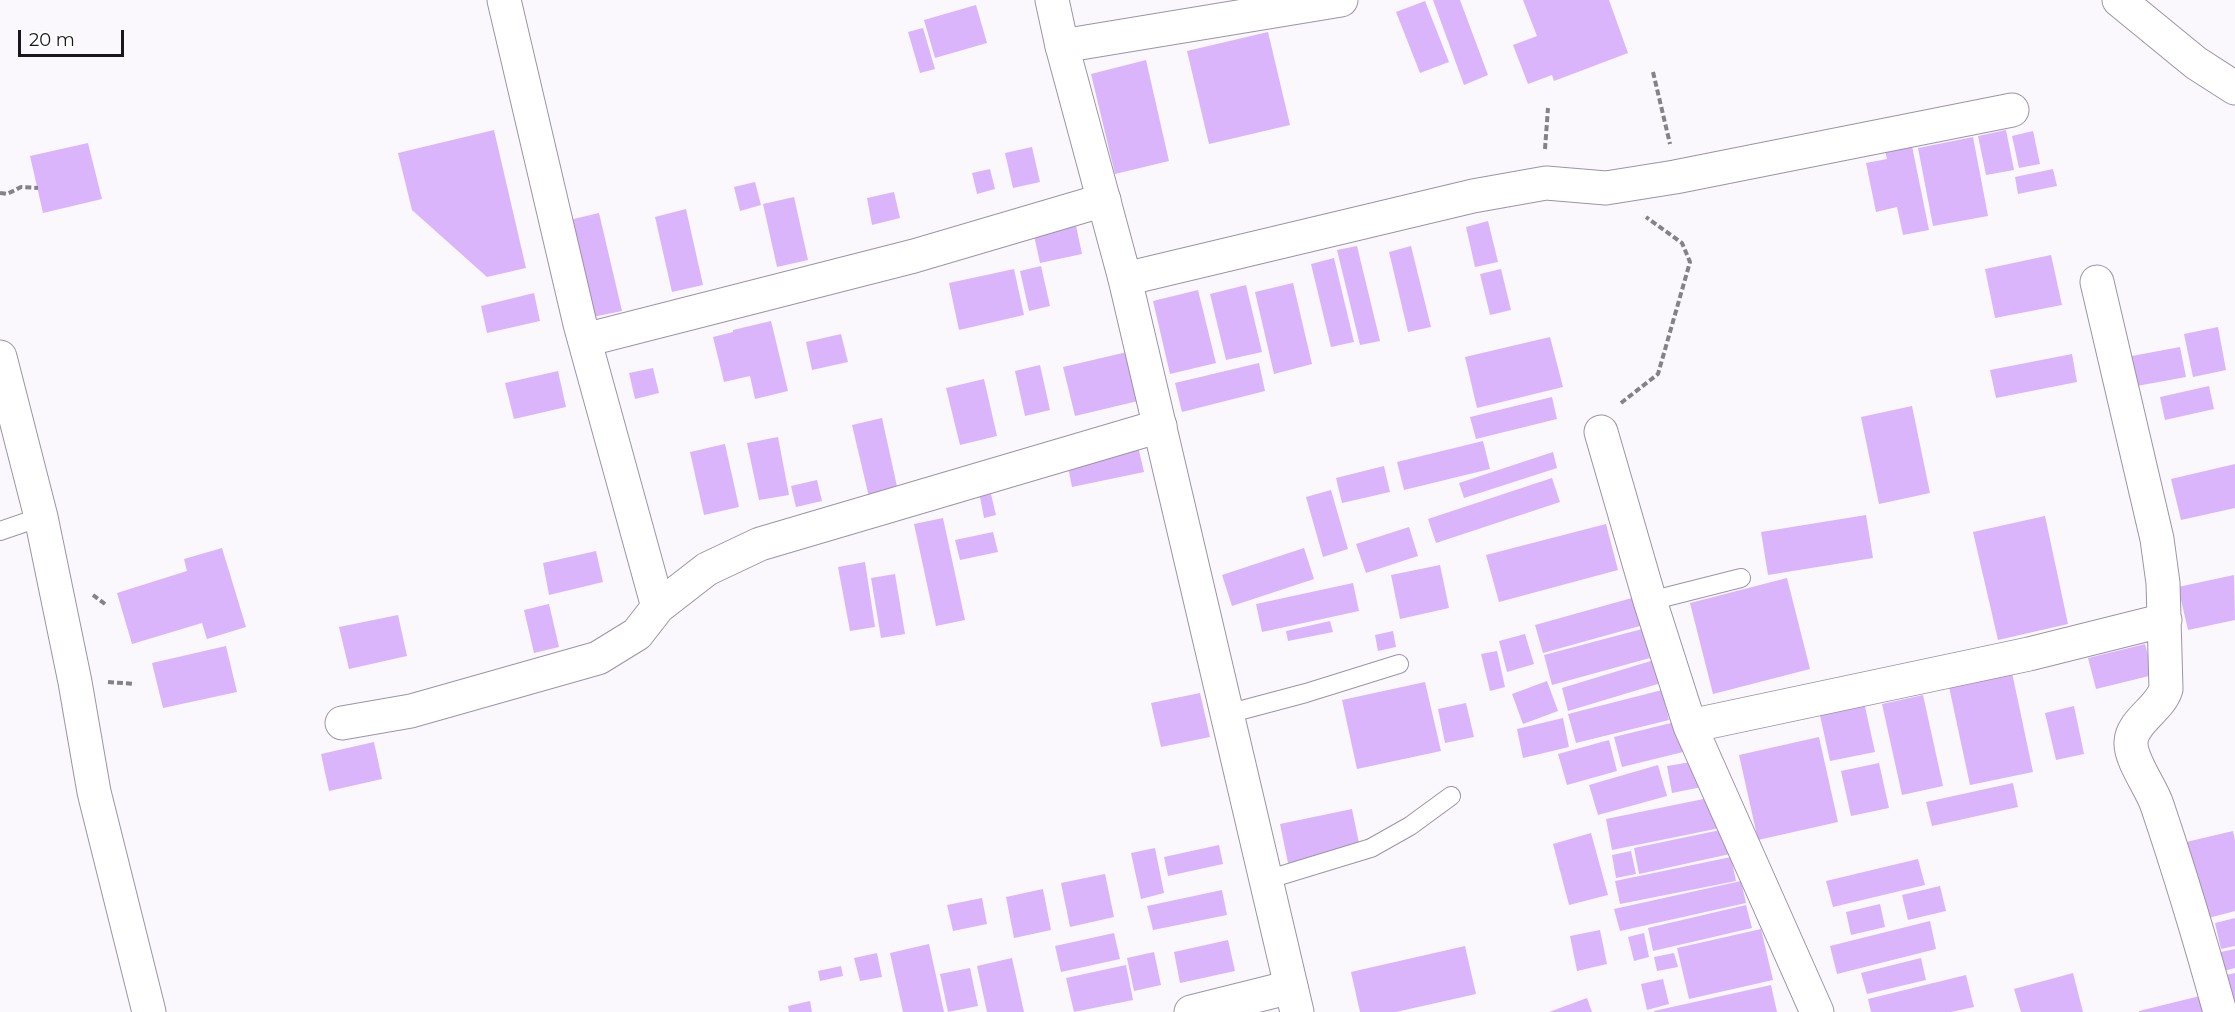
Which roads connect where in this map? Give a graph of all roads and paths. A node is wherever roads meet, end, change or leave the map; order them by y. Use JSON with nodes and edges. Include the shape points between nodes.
{"nodes":[{"id":1,"x":504,"y":0,"type":"edge"},
{"id":2,"x":1052,"y":0,"type":"edge"},
{"id":3,"x":1341,"y":0,"type":"edge"},
{"id":4,"x":2119,"y":0,"type":"edge"},
{"id":5,"x":1062,"y":46,"type":"junction"},
{"id":6,"x":1653,"y":72,"type":"dead end"},
{"id":7,"x":2235,"y":88,"type":"edge"},
{"id":8,"x":1548,"y":108,"type":"dead end"},
{"id":9,"x":2012,"y":110,"type":"dead end"},
{"id":10,"x":1675,"y":177,"type":"junction"},
{"id":11,"x":1546,"y":183,"type":"junction"},
{"id":12,"x":38,"y":188,"type":"dead end"},
{"id":13,"x":1606,"y":188,"type":"junction"},
{"id":14,"x":0,"y":194,"type":"edge"},
{"id":15,"x":1104,"y":200,"type":"junction"},
{"id":16,"x":1125,"y":279,"type":"junction"},
{"id":17,"x":2097,"y":282,"type":"dead end"},
{"id":18,"x":585,"y":340,"type":"junction"},
{"id":19,"x":0,"y":357,"type":"edge"},
{"id":20,"x":1160,"y":426,"type":"junction"},
{"id":21,"x":1601,"y":432,"type":"joint"},
{"id":22,"x":41,"y":517,"type":"junction"},
{"id":23,"x":0,"y":531,"type":"edge"},
{"id":24,"x":1741,"y":578,"type":"dead end"},
{"id":25,"x":1650,"y":602,"type":"junction"},
{"id":26,"x":658,"y":607,"type":"junction"},
{"id":27,"x":2165,"y":620,"type":"junction"},
{"id":28,"x":1399,"y":664,"type":"dead end"},
{"id":29,"x":1227,"y":714,"type":"junction"},
{"id":30,"x":342,"y":723,"type":"dead end"},
{"id":31,"x":1690,"y":726,"type":"junction"},
{"id":32,"x":1451,"y":796,"type":"dead end"},
{"id":33,"x":1266,"y":880,"type":"junction"},
{"id":34,"x":1294,"y":999,"type":"edge"},
{"id":35,"x":149,"y":1012,"type":"edge"},
{"id":36,"x":1191,"y":1012,"type":"edge"},
{"id":37,"x":1817,"y":1012,"type":"edge"},
{"id":38,"x":2220,"y":1012,"type":"edge"}],
"edges":[{"from":1,"to":18,"type":"main road"},
{"from":2,"to":5,"type":"main road"},
{"from":3,"to":5,"type":"main road"},
{"from":4,"to":7,"type":"main road","via":[[2196,63]]},
{"from":5,"to":15,"type":"main road"},
{"from":6,"to":10,"type":"path"},
{"from":8,"to":11,"type":"path"},
{"from":9,"to":10,"type":"main road"},
{"from":10,"to":13,"type":"main road"},
{"from":11,"to":13,"type":"main road"},
{"from":11,"to":16,"type":"main road","via":[[1473,196]]},
{"from":12,"to":14,"type":"path","via":[[21,187]]},
{"from":13,"to":21,"type":"path","via":[[1682,243],[1690,262],[1658,374],[1605,416]]},
{"from":15,"to":16,"type":"main road"},
{"from":15,"to":18,"type":"main road","via":[[914,256]]},
{"from":16,"to":20,"type":"main road"},
{"from":17,"to":27,"type":"main road","via":[[2157,538]]},
{"from":18,"to":26,"type":"main road"},
{"from":19,"to":22,"type":"main road"},
{"from":20,"to":26,"type":"main road","via":[[760,544],[707,569]]},
{"from":20,"to":29,"type":"main road"},
{"from":21,"to":25,"type":"main road"},
{"from":22,"to":23,"type":"lane"},
{"from":22,"to":35,"type":"main road","via":[[94,792]]},
{"from":24,"to":25,"type":"lane"},
{"from":25,"to":31,"type":"main road"},
{"from":26,"to":30,"type":"main road","via":[[637,634],[598,658],[411,711]]},
{"from":27,"to":31,"type":"main road","via":[[2029,654]]},
{"from":27,"to":38,"type":"main road","via":[[2166,689],[2163,699],[2135,730],[2131,742],[2156,803]]},
{"from":28,"to":29,"type":"lane"},
{"from":29,"to":33,"type":"main road"},
{"from":31,"to":37,"type":"main road"},
{"from":32,"to":33,"type":"lane","via":[[1371,848]]},
{"from":33,"to":34,"type":"main road"},
{"from":34,"to":36,"type":"main road"}]}
